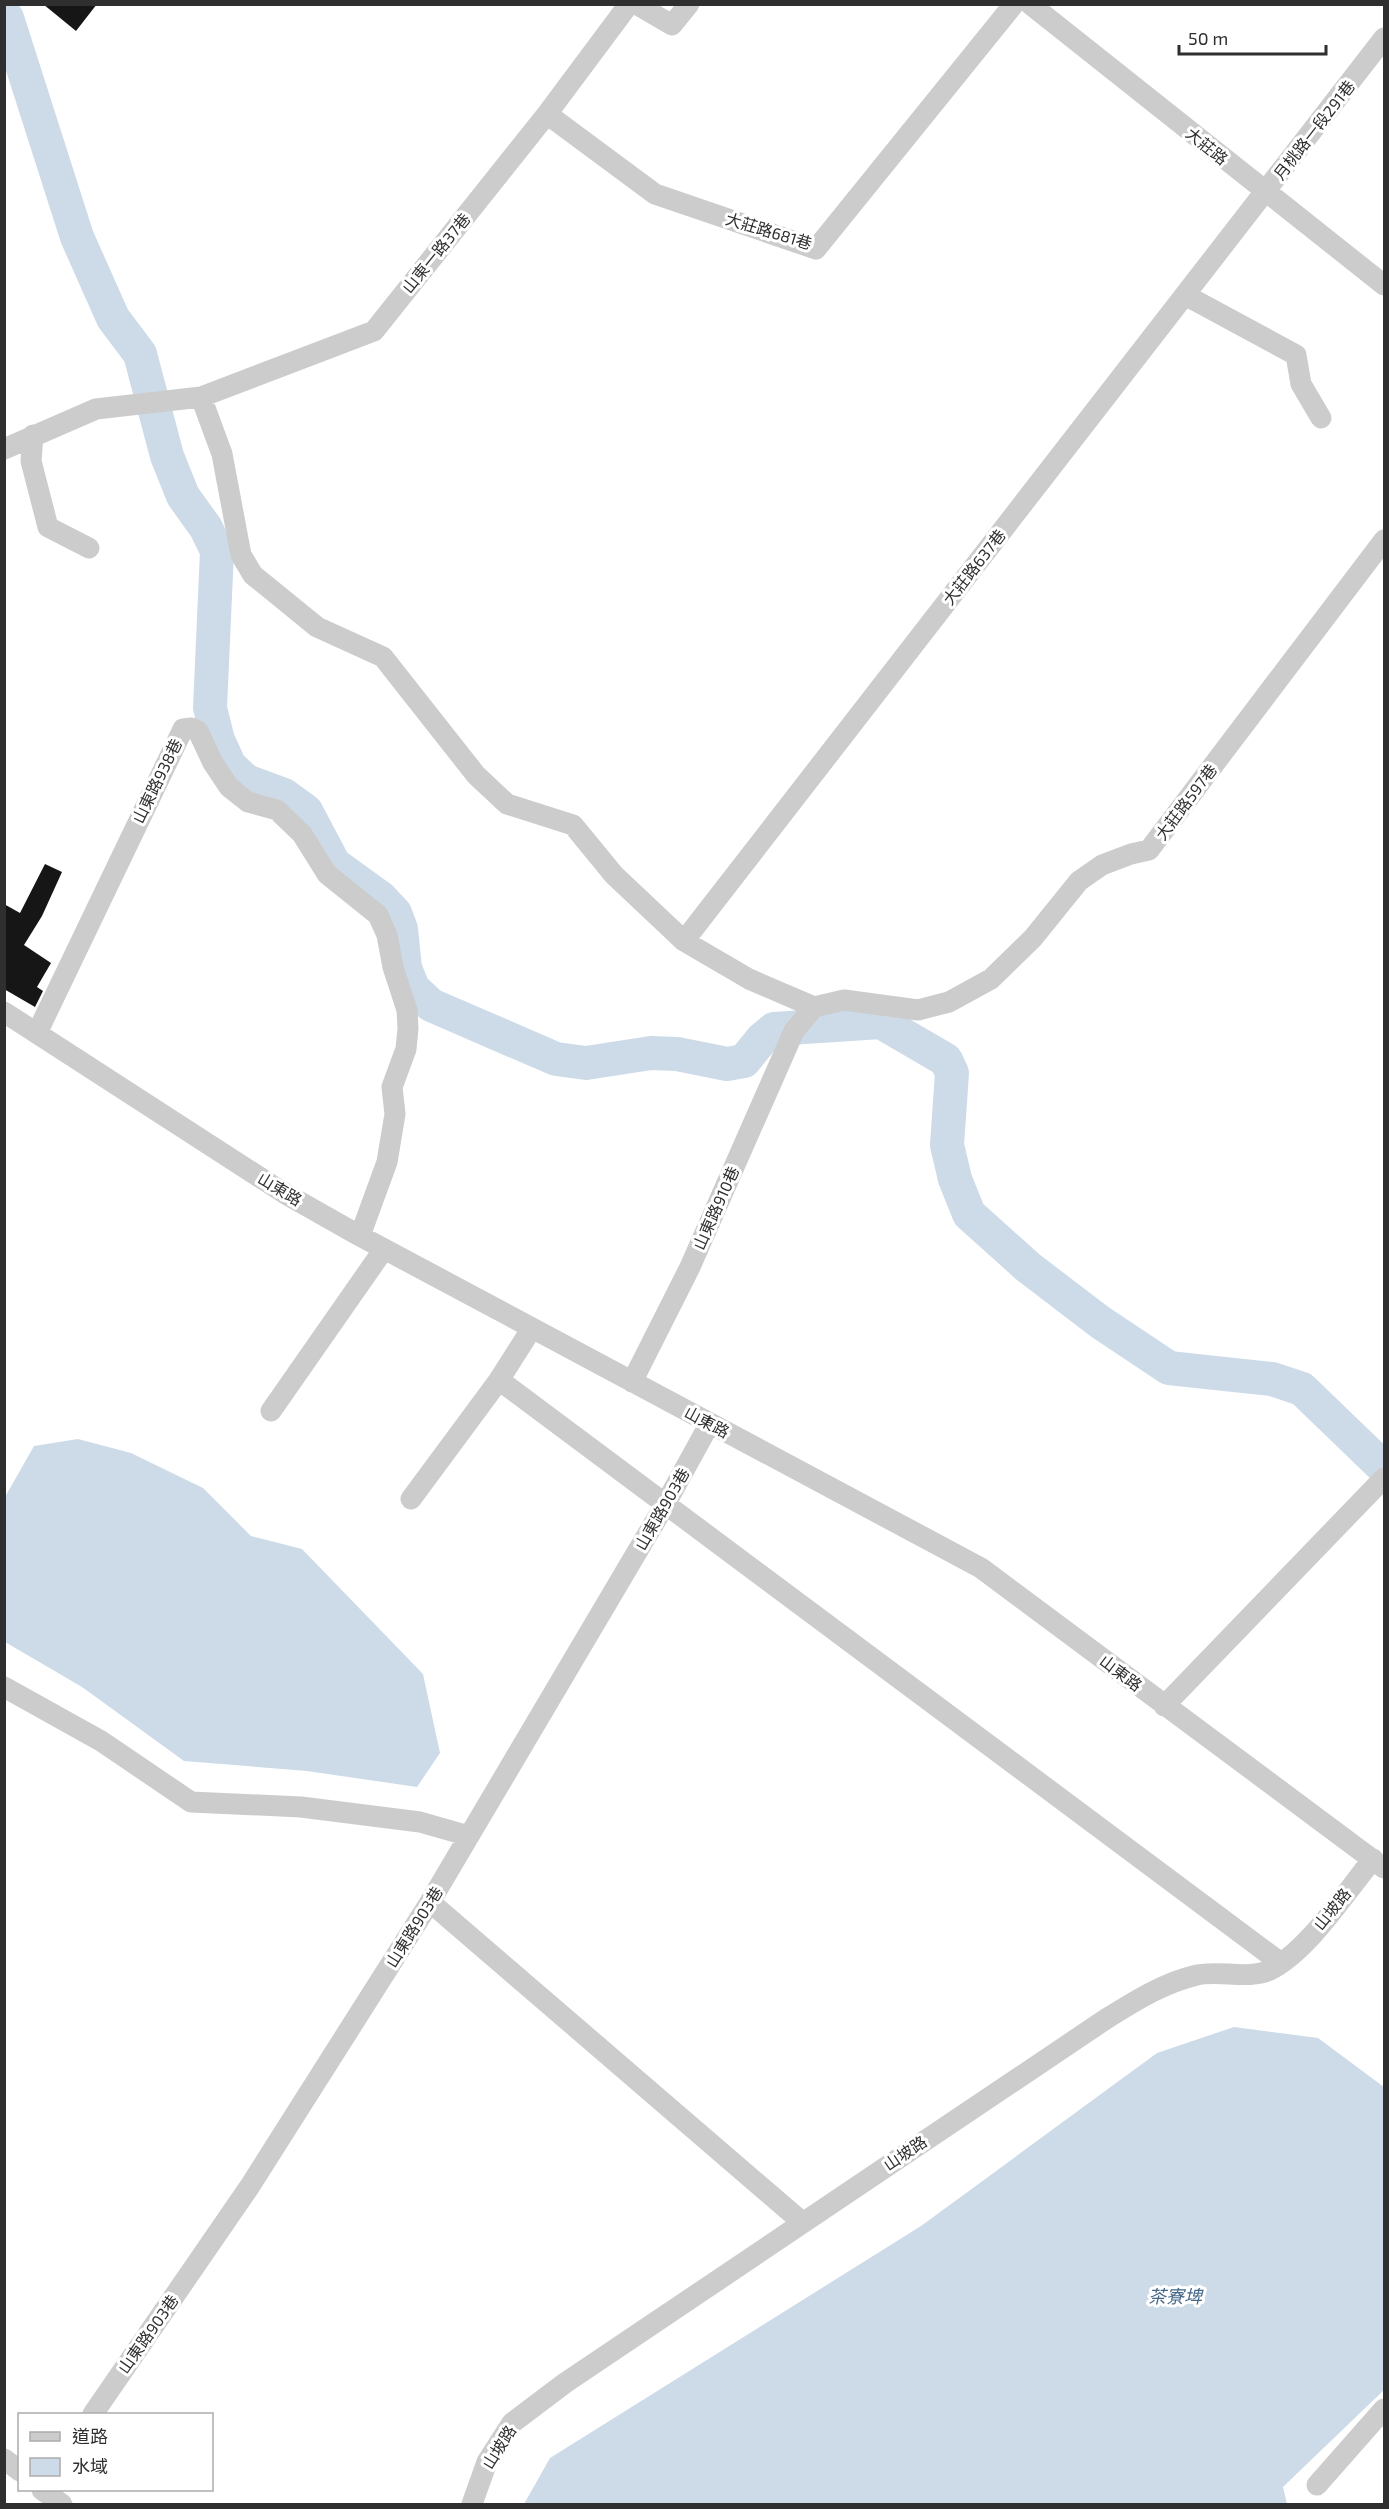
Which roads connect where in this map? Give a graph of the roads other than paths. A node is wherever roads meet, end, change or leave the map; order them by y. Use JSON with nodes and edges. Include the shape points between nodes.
{"nodes":[{"id":1,"x":629,"y":4,"type":"edge"},
{"id":2,"x":636,"y":4,"type":"edge"},
{"id":3,"x":689,"y":4,"type":"edge"},
{"id":4,"x":1014,"y":4,"type":"edge"},
{"id":5,"x":1030,"y":4,"type":"edge"},
{"id":6,"x":1384,"y":38,"type":"edge"},
{"id":7,"x":547,"y":114,"type":"junction"},
{"id":8,"x":1265,"y":192,"type":"junction"},
{"id":9,"x":1384,"y":285,"type":"edge"},
{"id":10,"x":1185,"y":295,"type":"junction"},
{"id":11,"x":201,"y":397,"type":"junction"},
{"id":12,"x":1321,"y":418,"type":"dead end"},
{"id":13,"x":33,"y":435,"type":"junction"},
{"id":14,"x":4,"y":449,"type":"edge"},
{"id":15,"x":1384,"y":540,"type":"edge"},
{"id":16,"x":89,"y":548,"type":"dead end"},
{"id":17,"x":684,"y":941,"type":"junction"},
{"id":18,"x":4,"y":1012,"type":"edge"},
{"id":19,"x":804,"y":1019,"type":"junction"},
{"id":20,"x":37,"y":1033,"type":"junction"},
{"id":21,"x":360,"y":1236,"type":"junction"},
{"id":22,"x":384,"y":1248,"type":"junction"},
{"id":23,"x":532,"y":1328,"type":"junction"},
{"id":24,"x":499,"y":1380,"type":"junction"},
{"id":25,"x":632,"y":1382,"type":"junction"},
{"id":26,"x":271,"y":1411,"type":"dead end"},
{"id":27,"x":710,"y":1423,"type":"junction"},
{"id":28,"x":1384,"y":1478,"type":"edge"},
{"id":29,"x":411,"y":1499,"type":"dead end"},
{"id":30,"x":666,"y":1503,"type":"junction"},
{"id":31,"x":4,"y":1687,"type":"edge"},
{"id":32,"x":1164,"y":1706,"type":"junction"},
{"id":33,"x":469,"y":1836,"type":"junction"},
{"id":34,"x":1378,"y":1864,"type":"edge"},
{"id":35,"x":430,"y":1902,"type":"junction"},
{"id":36,"x":1281,"y":1963,"type":"junction"},
{"id":37,"x":802,"y":2222,"type":"junction"},
{"id":38,"x":1384,"y":2412,"type":"edge"},
{"id":39,"x":94,"y":2413,"type":"edge"},
{"id":40,"x":4,"y":2459,"type":"edge"},
{"id":41,"x":18,"y":2470,"type":"edge"},
{"id":42,"x":1317,"y":2485,"type":"dead end"},
{"id":43,"x":43,"y":2491,"type":"edge"},
{"id":44,"x":62,"y":2505,"type":"edge"},
{"id":45,"x":471,"y":2505,"type":"edge"}],
"edges":[{"from":1,"to":7,"type":"street","name":"山東一路37巷"},
{"from":2,"to":3,"type":"street","via":[[672,25]]},
{"from":4,"to":7,"type":"street","name":"大莊路681巷","via":[[816,249],[656,194]]},
{"from":5,"to":8,"type":"street","name":"大莊路"},
{"from":6,"to":8,"type":"street","name":"月桃路一段291巷"},
{"from":7,"to":11,"type":"street","name":"山東一路37巷","via":[[374,331]]},
{"from":8,"to":9,"type":"street","name":"大莊路"},
{"from":8,"to":10,"type":"street","name":"大莊路637巷"},
{"from":10,"to":12,"type":"street","via":[[1296,355],[1300,384]]},
{"from":10,"to":17,"type":"street","name":"大莊路637巷"},
{"from":11,"to":13,"type":"street","name":"山東一路37巷","via":[[96,409]]},
{"from":11,"to":17,"type":"street","via":[[222,454],[241,555],[253,575],[317,627],[383,657],[476,775],[507,804],[573,825],[614,875]]},
{"from":13,"to":14,"type":"street"},
{"from":13,"to":16,"type":"street","via":[[31,461],[48,527]]},
{"from":15,"to":19,"type":"street","name":"大莊路597巷","via":[[1149,850],[1102,865],[1079,881],[1034,938],[991,979],[949,1002],[918,1010],[844,1000]]},
{"from":17,"to":19,"type":"street","via":[[748,979]]},
{"from":18,"to":20,"type":"street","name":"山東路"},
{"from":19,"to":25,"type":"street","name":"山東路910巷","via":[[690,1267]]},
{"from":20,"to":21,"type":"street","name":"山東路","via":[[284,1193]]},
{"from":20,"to":21,"type":"street","name":"山東路938巷","via":[[183,729],[198,731],[229,787],[248,802],[277,810],[302,834],[327,874],[378,915],[387,935],[408,1028],[406,1049],[392,1087],[395,1114],[387,1162]]},
{"from":21,"to":22,"type":"street","name":"山東路"},
{"from":22,"to":23,"type":"street","name":"山東路"},
{"from":22,"to":26,"type":"street"},
{"from":23,"to":24,"type":"street"},
{"from":23,"to":25,"type":"street","name":"山東路"},
{"from":24,"to":29,"type":"street"},
{"from":24,"to":30,"type":"street"},
{"from":25,"to":27,"type":"street","name":"山東路"},
{"from":27,"to":30,"type":"street","name":"山東路903巷"},
{"from":27,"to":32,"type":"street","name":"山東路","via":[[981,1568]]},
{"from":28,"to":32,"type":"street"},
{"from":30,"to":33,"type":"street","name":"山東路903巷"},
{"from":30,"to":36,"type":"street"},
{"from":31,"to":33,"type":"street","via":[[101,1741],[191,1802],[301,1807],[420,1822]]},
{"from":32,"to":34,"type":"street","name":"山東路"},
{"from":33,"to":35,"type":"street","name":"山東路903巷"},
{"from":34,"to":36,"type":"street","name":"山坡路"},
{"from":35,"to":37,"type":"street"},
{"from":35,"to":39,"type":"street","name":"山東路903巷","via":[[250,2186]]},
{"from":36,"to":37,"type":"street","name":"山坡路","via":[[1267,1971],[1198,1975],[1157,1988]]},
{"from":37,"to":45,"type":"street","name":"山坡路","via":[[512,2423],[487,2462]]},
{"from":38,"to":42,"type":"street"},
{"from":40,"to":41,"type":"street"},
{"from":43,"to":44,"type":"street"}]}
